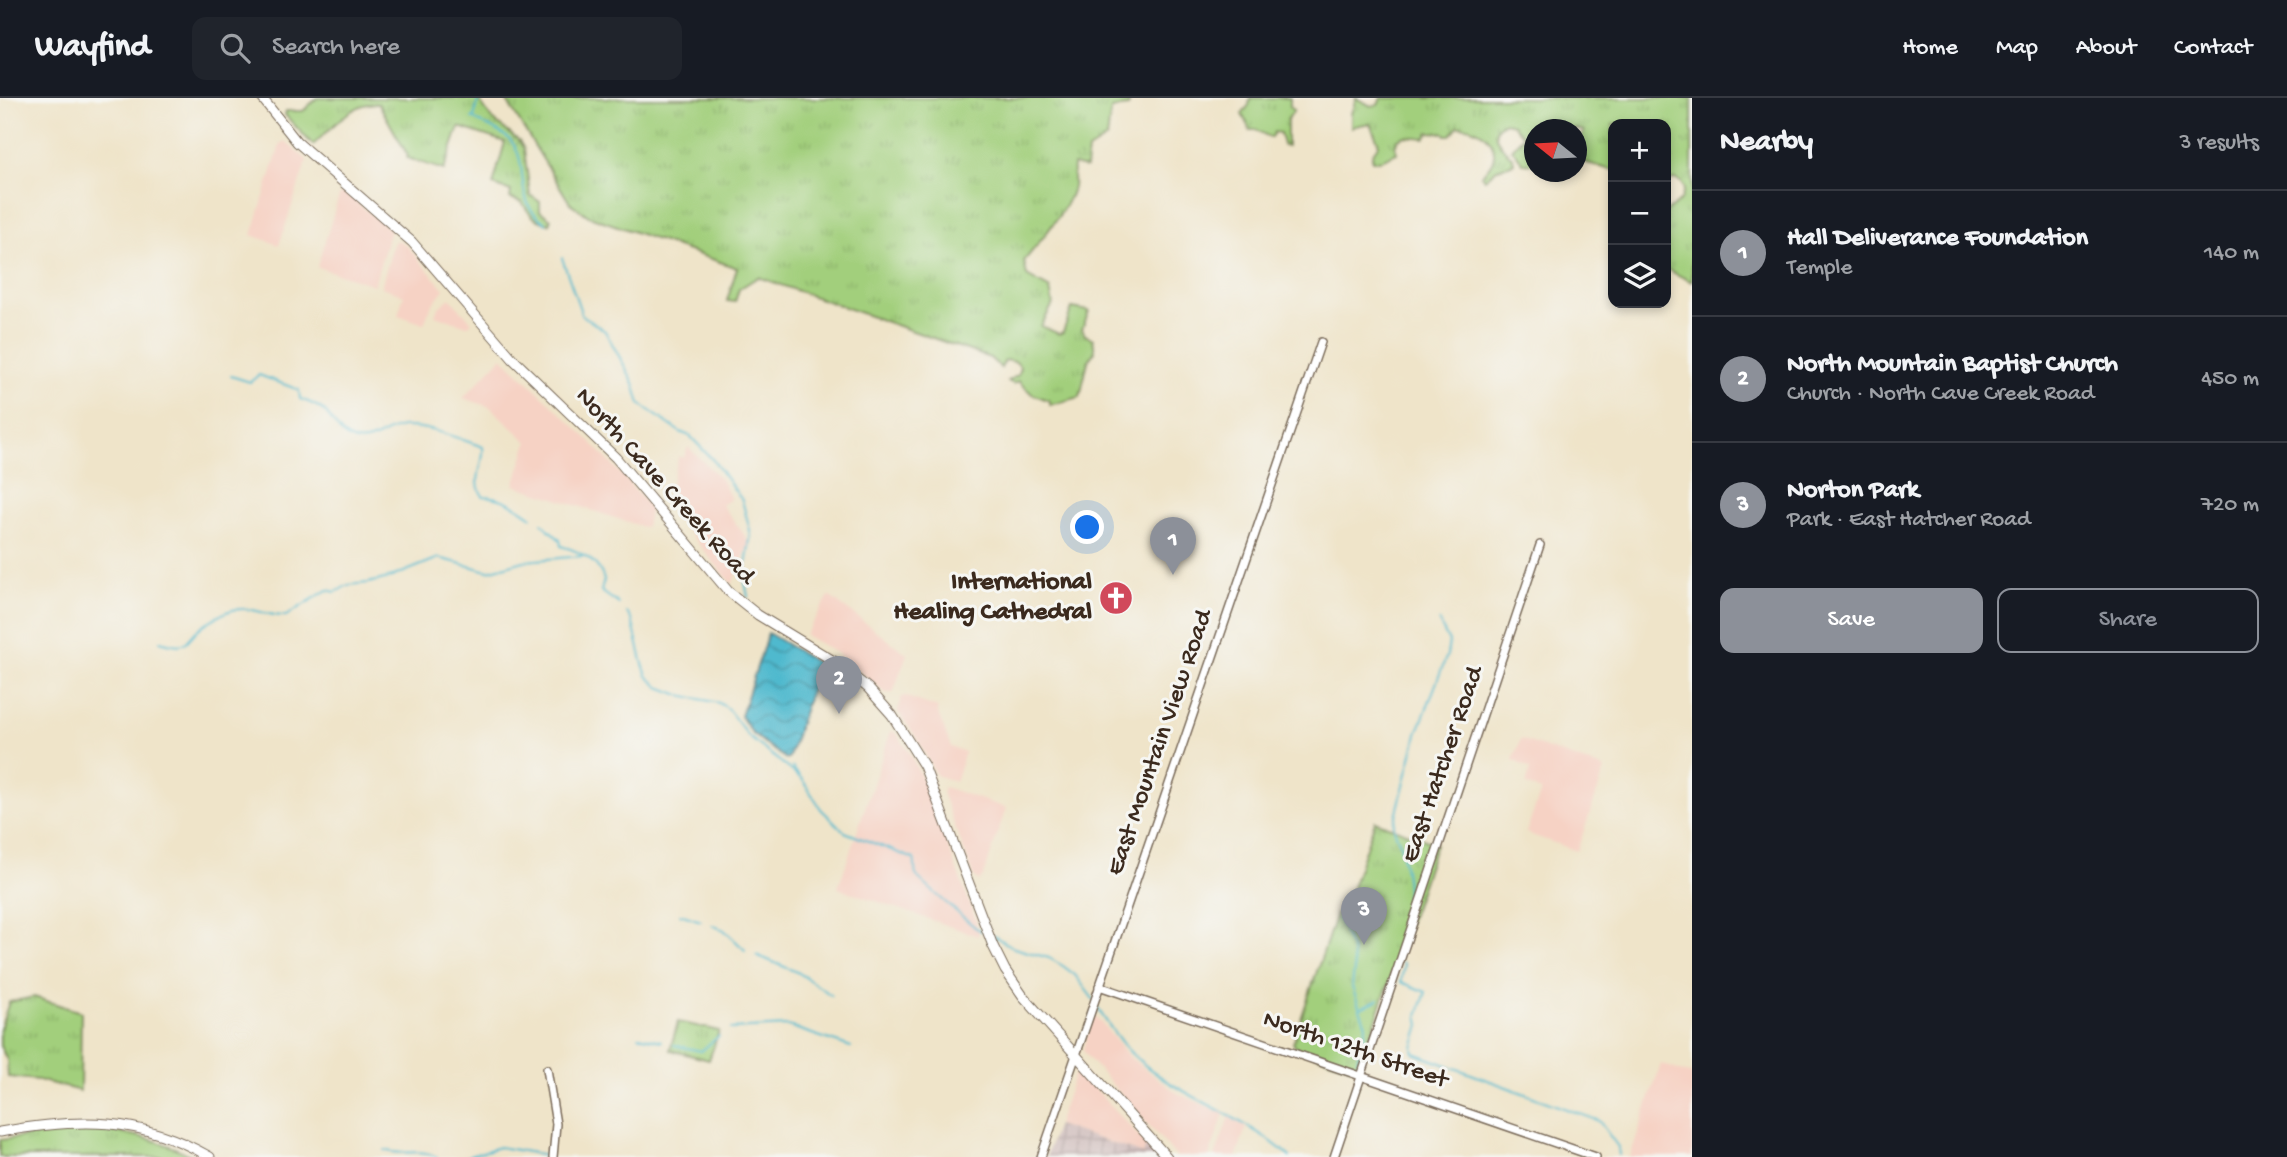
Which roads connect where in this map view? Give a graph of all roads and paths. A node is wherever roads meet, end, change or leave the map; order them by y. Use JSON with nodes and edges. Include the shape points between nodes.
{"nodes":[{"id":1,"x":262,"y":98,"type":"edge"},
{"id":2,"x":1321,"y":342,"type":"dead end"},
{"id":3,"x":1540,"y":545,"type":"dead end"},
{"id":4,"x":1099,"y":986,"type":"junction"},
{"id":5,"x":1076,"y":1054,"type":"junction"},
{"id":6,"x":548,"y":1071,"type":"dead end"},
{"id":7,"x":1361,"y":1076,"type":"junction"},
{"id":8,"x":0,"y":1132,"type":"edge"},
{"id":9,"x":553,"y":1156,"type":"edge"},
{"id":10,"x":210,"y":1157,"type":"edge"},
{"id":11,"x":1041,"y":1157,"type":"edge"},
{"id":12,"x":1167,"y":1157,"type":"edge"},
{"id":13,"x":1334,"y":1157,"type":"edge"},
{"id":14,"x":1596,"y":1157,"type":"edge"}],
"edges":[{"from":1,"to":5,"type":"main road","name":"North Cave Creek Road","via":[[297,142],[412,242],[513,359],[621,463],[728,591],[762,618],[837,663],[884,706],[924,766],[1003,967]]},
{"from":2,"to":4,"type":"street","name":"East Mountain View Road"},
{"from":3,"to":7,"type":"street","name":"East Hatcher Road"},
{"from":4,"to":5,"type":"street","name":"East Mountain View Road"},
{"from":4,"to":7,"type":"street","name":"North 12th Street"},
{"from":5,"to":11,"type":"street","name":"East Mountain View Road"},
{"from":5,"to":12,"type":"main road","name":"North Cave Creek Road"},
{"from":6,"to":9,"type":"street","via":[[556,1124]]},
{"from":7,"to":13,"type":"street","name":"East Hatcher Road"},
{"from":7,"to":14,"type":"street","name":"North 12th Street"},
{"from":8,"to":10,"type":"main road","via":[[106,1122],[156,1132]]}]}
